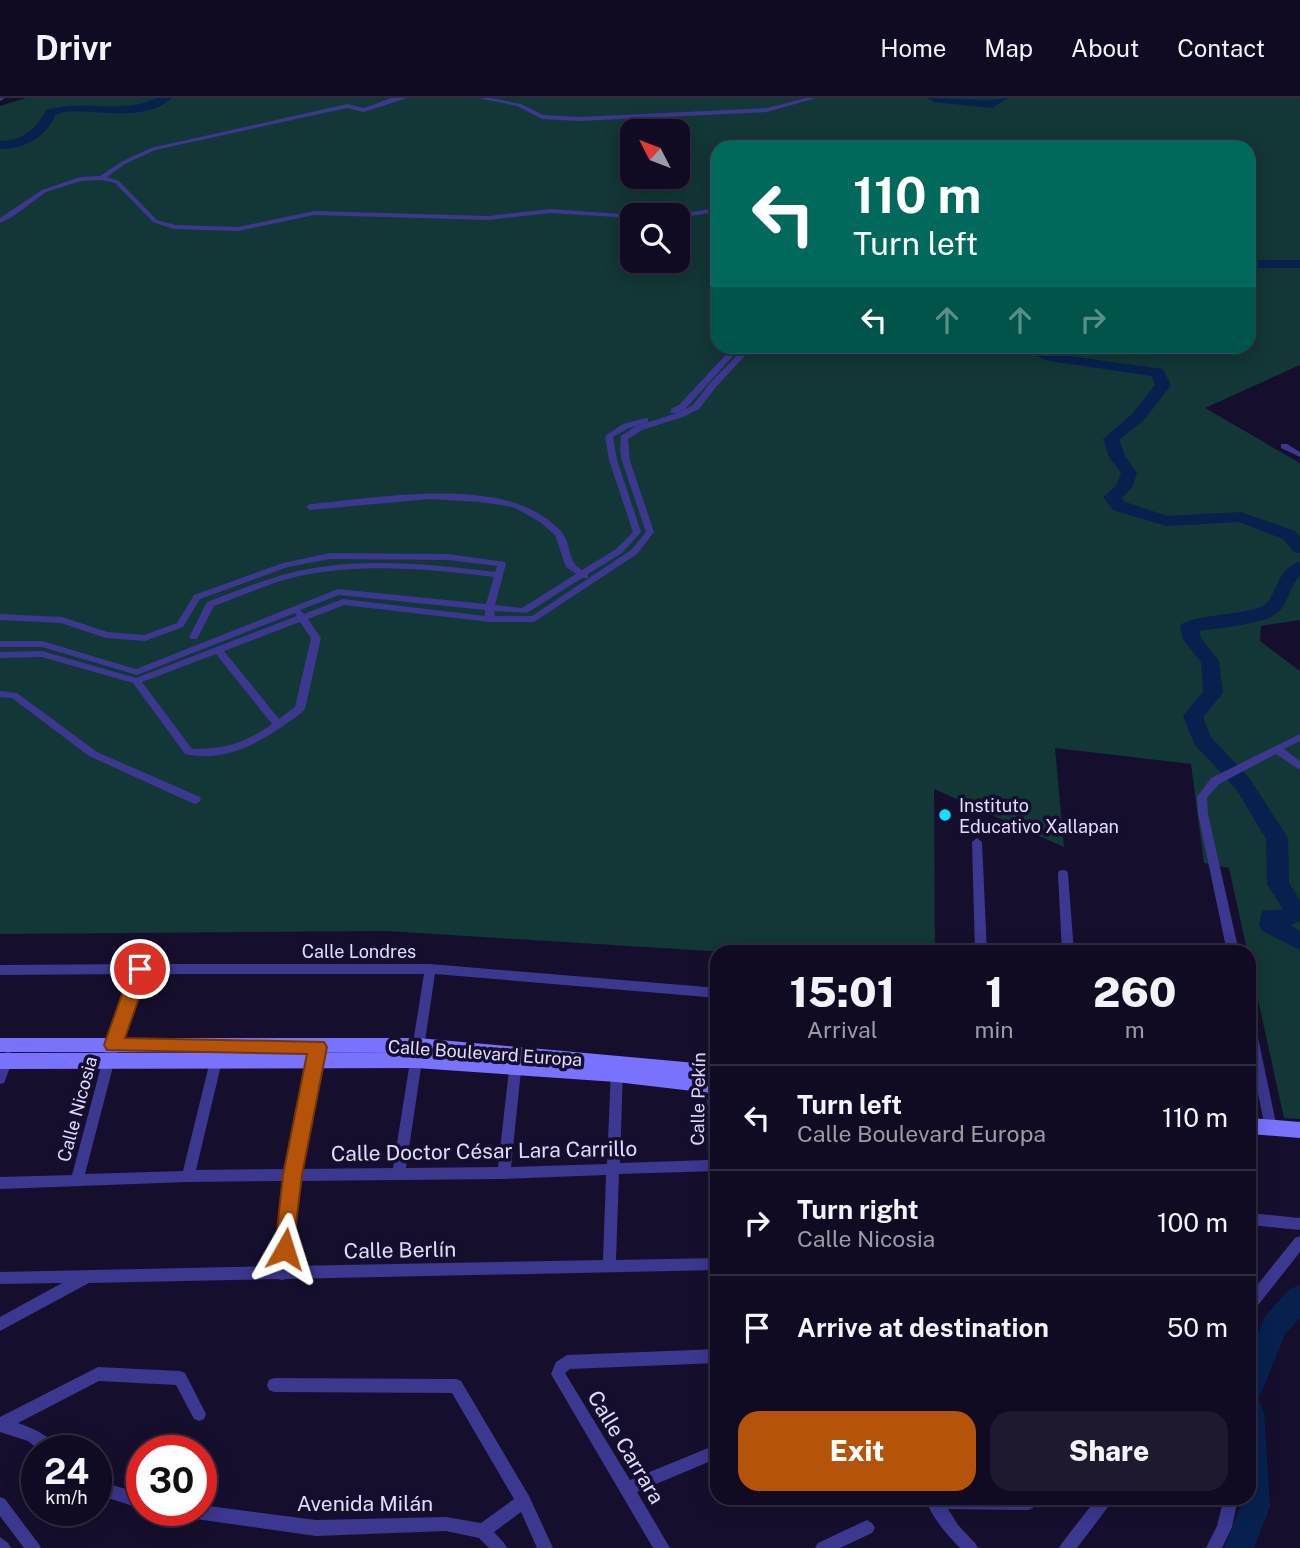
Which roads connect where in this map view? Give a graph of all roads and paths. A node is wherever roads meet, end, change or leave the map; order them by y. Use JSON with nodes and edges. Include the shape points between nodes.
{"nodes":[{"id":1,"x":404,"y":98,"type":"edge"},
{"id":2,"x":481,"y":98,"type":"edge"},
{"id":3,"x":813,"y":98,"type":"edge"},
{"id":4,"x":102,"y":178,"type":"junction"},
{"id":5,"x":710,"y":211,"type":"edge"},
{"id":6,"x":690,"y":214,"type":"edge"},
{"id":7,"x":620,"y":215,"type":"edge"},
{"id":8,"x":0,"y":221,"type":"edge"},
{"id":9,"x":732,"y":354,"type":"edge"},
{"id":10,"x":743,"y":354,"type":"edge"},
{"id":11,"x":1284,"y":446,"type":"dead end"},
{"id":12,"x":1300,"y":455,"type":"edge"},
{"id":13,"x":310,"y":507,"type":"dead end"},
{"id":14,"x":497,"y":575,"type":"junction"},
{"id":15,"x":582,"y":575,"type":"junction"},
{"id":16,"x":592,"y":580,"type":"junction"},
{"id":17,"x":295,"y":608,"type":"junction"},
{"id":18,"x":489,"y":614,"type":"junction"},
{"id":19,"x":0,"y":617,"type":"edge"},
{"id":20,"x":303,"y":617,"type":"junction"},
{"id":21,"x":180,"y":625,"type":"junction"},
{"id":22,"x":194,"y":638,"type":"junction"},
{"id":23,"x":0,"y":644,"type":"edge"},
{"id":24,"x":219,"y":651,"type":"junction"},
{"id":25,"x":204,"y":652,"type":"junction"},
{"id":26,"x":0,"y":655,"type":"edge"},
{"id":27,"x":136,"y":681,"type":"junction"},
{"id":28,"x":0,"y":694,"type":"edge"},
{"id":29,"x":278,"y":724,"type":"junction"},
{"id":30,"x":1300,"y":737,"type":"edge"},
{"id":31,"x":1277,"y":749,"type":"junction"},
{"id":32,"x":1300,"y":766,"type":"edge"},
{"id":33,"x":195,"y":800,"type":"dead end"},
{"id":34,"x":977,"y":842,"type":"dead end"},
{"id":35,"x":1063,"y":874,"type":"dead end"},
{"id":36,"x":981,"y":945,"type":"edge"},
{"id":37,"x":1068,"y":945,"type":"edge"},
{"id":38,"x":1231,"y":945,"type":"edge"},
{"id":39,"x":140,"y":969,"type":"junction"},
{"id":40,"x":430,"y":969,"type":"junction"},
{"id":41,"x":0,"y":970,"type":"edge"},
{"id":42,"x":710,"y":992,"type":"edge"},
{"id":43,"x":111,"y":1052,"type":"junction"},
{"id":44,"x":417,"y":1052,"type":"junction"},
{"id":45,"x":5,"y":1053,"type":"edge"},
{"id":46,"x":218,"y":1053,"type":"junction"},
{"id":47,"x":317,"y":1053,"type":"junction"},
{"id":48,"x":1256,"y":1057,"type":"edge"},
{"id":49,"x":516,"y":1060,"type":"junction"},
{"id":50,"x":617,"y":1068,"type":"junction"},
{"id":51,"x":710,"y":1078,"type":"edge"},
{"id":52,"x":0,"y":1079,"type":"edge"},
{"id":53,"x":1256,"y":1127,"type":"edge"},
{"id":54,"x":1271,"y":1128,"type":"junction"},
{"id":55,"x":1300,"y":1130,"type":"edge"},
{"id":56,"x":710,"y":1165,"type":"edge"},
{"id":57,"x":613,"y":1167,"type":"junction"},
{"id":58,"x":399,"y":1173,"type":"junction"},
{"id":59,"x":504,"y":1173,"type":"junction"},
{"id":60,"x":293,"y":1175,"type":"junction"},
{"id":61,"x":188,"y":1176,"type":"junction"},
{"id":62,"x":77,"y":1179,"type":"junction"},
{"id":63,"x":0,"y":1183,"type":"edge"},
{"id":64,"x":1256,"y":1220,"type":"edge"},
{"id":65,"x":1300,"y":1224,"type":"edge"},
{"id":66,"x":1300,"y":1242,"type":"edge"},
{"id":67,"x":710,"y":1264,"type":"edge"},
{"id":68,"x":609,"y":1266,"type":"junction"},
{"id":69,"x":282,"y":1274,"type":"junction"},
{"id":70,"x":87,"y":1277,"type":"junction"},
{"id":71,"x":0,"y":1278,"type":"edge"},
{"id":72,"x":1256,"y":1294,"type":"edge"},
{"id":73,"x":0,"y":1324,"type":"edge"},
{"id":74,"x":710,"y":1356,"type":"edge"},
{"id":75,"x":274,"y":1385,"type":"dead end"},
{"id":76,"x":199,"y":1414,"type":"dead end"},
{"id":77,"x":0,"y":1425,"type":"edge"},
{"id":78,"x":32,"y":1435,"type":"edge"},
{"id":79,"x":710,"y":1454,"type":"edge"},
{"id":80,"x":627,"y":1489,"type":"junction"},
{"id":81,"x":524,"y":1501,"type":"junction"},
{"id":82,"x":0,"y":1504,"type":"edge"},
{"id":83,"x":936,"y":1505,"type":"edge"},
{"id":84,"x":1101,"y":1505,"type":"edge"},
{"id":85,"x":1229,"y":1505,"type":"edge"},
{"id":86,"x":217,"y":1515,"type":"edge"},
{"id":87,"x":867,"y":1528,"type":"dead end"},
{"id":88,"x":483,"y":1531,"type":"junction"},
{"id":89,"x":33,"y":1548,"type":"edge"},
{"id":90,"x":499,"y":1548,"type":"edge"},
{"id":91,"x":545,"y":1548,"type":"edge"},
{"id":92,"x":662,"y":1548,"type":"edge"},
{"id":93,"x":823,"y":1548,"type":"edge"},
{"id":94,"x":970,"y":1548,"type":"edge"},
{"id":95,"x":1067,"y":1548,"type":"edge"},
{"id":96,"x":1214,"y":1548,"type":"edge"}],
"edges":[{"from":1,"to":4,"type":"street","via":[[364,110],[347,106],[183,141],[153,149]]},
{"from":2,"to":3,"type":"street","via":[[519,105],[542,117],[579,119],[767,110]]},
{"from":4,"to":7,"type":"street","via":[[117,182],[155,221],[174,227],[238,229],[314,213],[461,218],[550,211]]},
{"from":4,"to":8,"type":"street","via":[[80,179],[47,190]]},
{"from":5,"to":6,"type":"street"},
{"from":9,"to":15,"type":"street","via":[[682,407],[609,436],[637,532],[619,551]]},
{"from":10,"to":16,"type":"street","via":[[696,407],[624,438],[650,532],[634,552]]},
{"from":11,"to":12,"type":"street"},
{"from":13,"to":15,"type":"street","via":[[429,496],[515,505],[559,534],[570,567]]},
{"from":14,"to":18,"type":"street"},
{"from":14,"to":21,"type":"street","via":[[502,564],[448,557],[330,556],[286,565],[197,597]]},
{"from":14,"to":22,"type":"street","via":[[445,568],[333,568],[295,575],[210,604]]},
{"from":15,"to":16,"type":"street"},
{"from":15,"to":18,"type":"street","via":[[524,611]]},
{"from":16,"to":18,"type":"street","via":[[534,619]]},
{"from":17,"to":18,"type":"street","via":[[338,592]]},
{"from":17,"to":20,"type":"street"},
{"from":17,"to":25,"type":"street"},
{"from":18,"to":20,"type":"street","via":[[343,603]]},
{"from":19,"to":21,"type":"street","via":[[62,620],[106,635],[145,638]]},
{"from":20,"to":24,"type":"street"},
{"from":20,"to":29,"type":"street","via":[[316,638],[300,709]]},
{"from":21,"to":22,"type":"street"},
{"from":22,"to":25,"type":"street"},
{"from":23,"to":25,"type":"street","via":[[42,644],[137,672]]},
{"from":24,"to":25,"type":"street"},
{"from":24,"to":29,"type":"street"},
{"from":25,"to":27,"type":"street"},
{"from":26,"to":27,"type":"street","via":[[42,654]]},
{"from":27,"to":29,"type":"street","via":[[189,752],[216,753],[246,746]]},
{"from":28,"to":33,"type":"street","via":[[14,695],[93,754]]},
{"from":30,"to":31,"type":"street"},
{"from":31,"to":32,"type":"street"},
{"from":31,"to":38,"type":"street","via":[[1215,781],[1202,797]]},
{"from":34,"to":36,"type":"street"},
{"from":35,"to":37,"type":"street"},
{"from":39,"to":40,"type":"street","name":"Calle Londres"},
{"from":39,"to":41,"type":"street","name":"Calle Londres"},
{"from":39,"to":43,"type":"street","name":"Calle Nicosia"},
{"from":40,"to":42,"type":"street","name":"Calle Londres"},
{"from":40,"to":44,"type":"street"},
{"from":43,"to":45,"type":"main road","name":"Calle Boulevard Europa"},
{"from":43,"to":46,"type":"main road","name":"Calle Boulevard Europa"},
{"from":43,"to":62,"type":"street","name":"Calle Nicosia"},
{"from":44,"to":47,"type":"main road","name":"Calle Boulevard Europa"},
{"from":44,"to":49,"type":"main road","name":"Calle Boulevard Europa"},
{"from":44,"to":58,"type":"street"},
{"from":45,"to":52,"type":"street"},
{"from":46,"to":47,"type":"main road","name":"Calle Boulevard Europa"},
{"from":46,"to":61,"type":"street"},
{"from":47,"to":60,"type":"street"},
{"from":48,"to":54,"type":"street"},
{"from":49,"to":50,"type":"main road","name":"Calle Boulevard Europa"},
{"from":49,"to":59,"type":"street"},
{"from":50,"to":51,"type":"main road","name":"Calle Boulevard Europa"},
{"from":50,"to":57,"type":"street"},
{"from":53,"to":54,"type":"main road"},
{"from":54,"to":55,"type":"main road"},
{"from":56,"to":57,"type":"street","name":"Calle Doctor César Lara Carrillo"},
{"from":57,"to":59,"type":"street","name":"Calle Doctor César Lara Carrillo"},
{"from":57,"to":68,"type":"street"},
{"from":58,"to":59,"type":"street","name":"Calle Doctor César Lara Carrillo"},
{"from":58,"to":60,"type":"street","name":"Calle Doctor César Lara Carrillo"},
{"from":60,"to":61,"type":"street","name":"Calle Doctor César Lara Carrillo"},
{"from":60,"to":69,"type":"street"},
{"from":61,"to":62,"type":"street","name":"Calle Doctor César Lara Carrillo"},
{"from":62,"to":63,"type":"street","name":"Calle Doctor César Lara Carrillo"},
{"from":64,"to":65,"type":"street"},
{"from":66,"to":72,"type":"street"},
{"from":67,"to":68,"type":"street","name":"Calle Berlín"},
{"from":68,"to":69,"type":"street","name":"Calle Berlín"},
{"from":69,"to":70,"type":"street","name":"Calle Berlín"},
{"from":70,"to":71,"type":"street","name":"Calle Berlín"},
{"from":70,"to":73,"type":"street"},
{"from":74,"to":80,"type":"street","name":"Calle Carrara","via":[[567,1362],[561,1367],[558,1374]]},
{"from":75,"to":81,"type":"street","via":[[456,1386]]},
{"from":76,"to":77,"type":"street","via":[[180,1378],[98,1374]]},
{"from":77,"to":78,"type":"street"},
{"from":79,"to":80,"type":"street"},
{"from":80,"to":92,"type":"street","name":"Calle Carrara"},
{"from":81,"to":88,"type":"street"},
{"from":81,"to":91,"type":"street"},
{"from":82,"to":89,"type":"street"},
{"from":83,"to":94,"type":"street"},
{"from":84,"to":95,"type":"street"},
{"from":85,"to":96,"type":"street"},
{"from":86,"to":88,"type":"street","name":"Avenida Milán","via":[[316,1528],[446,1524]]},
{"from":87,"to":93,"type":"street"},
{"from":88,"to":90,"type":"street"}]}
